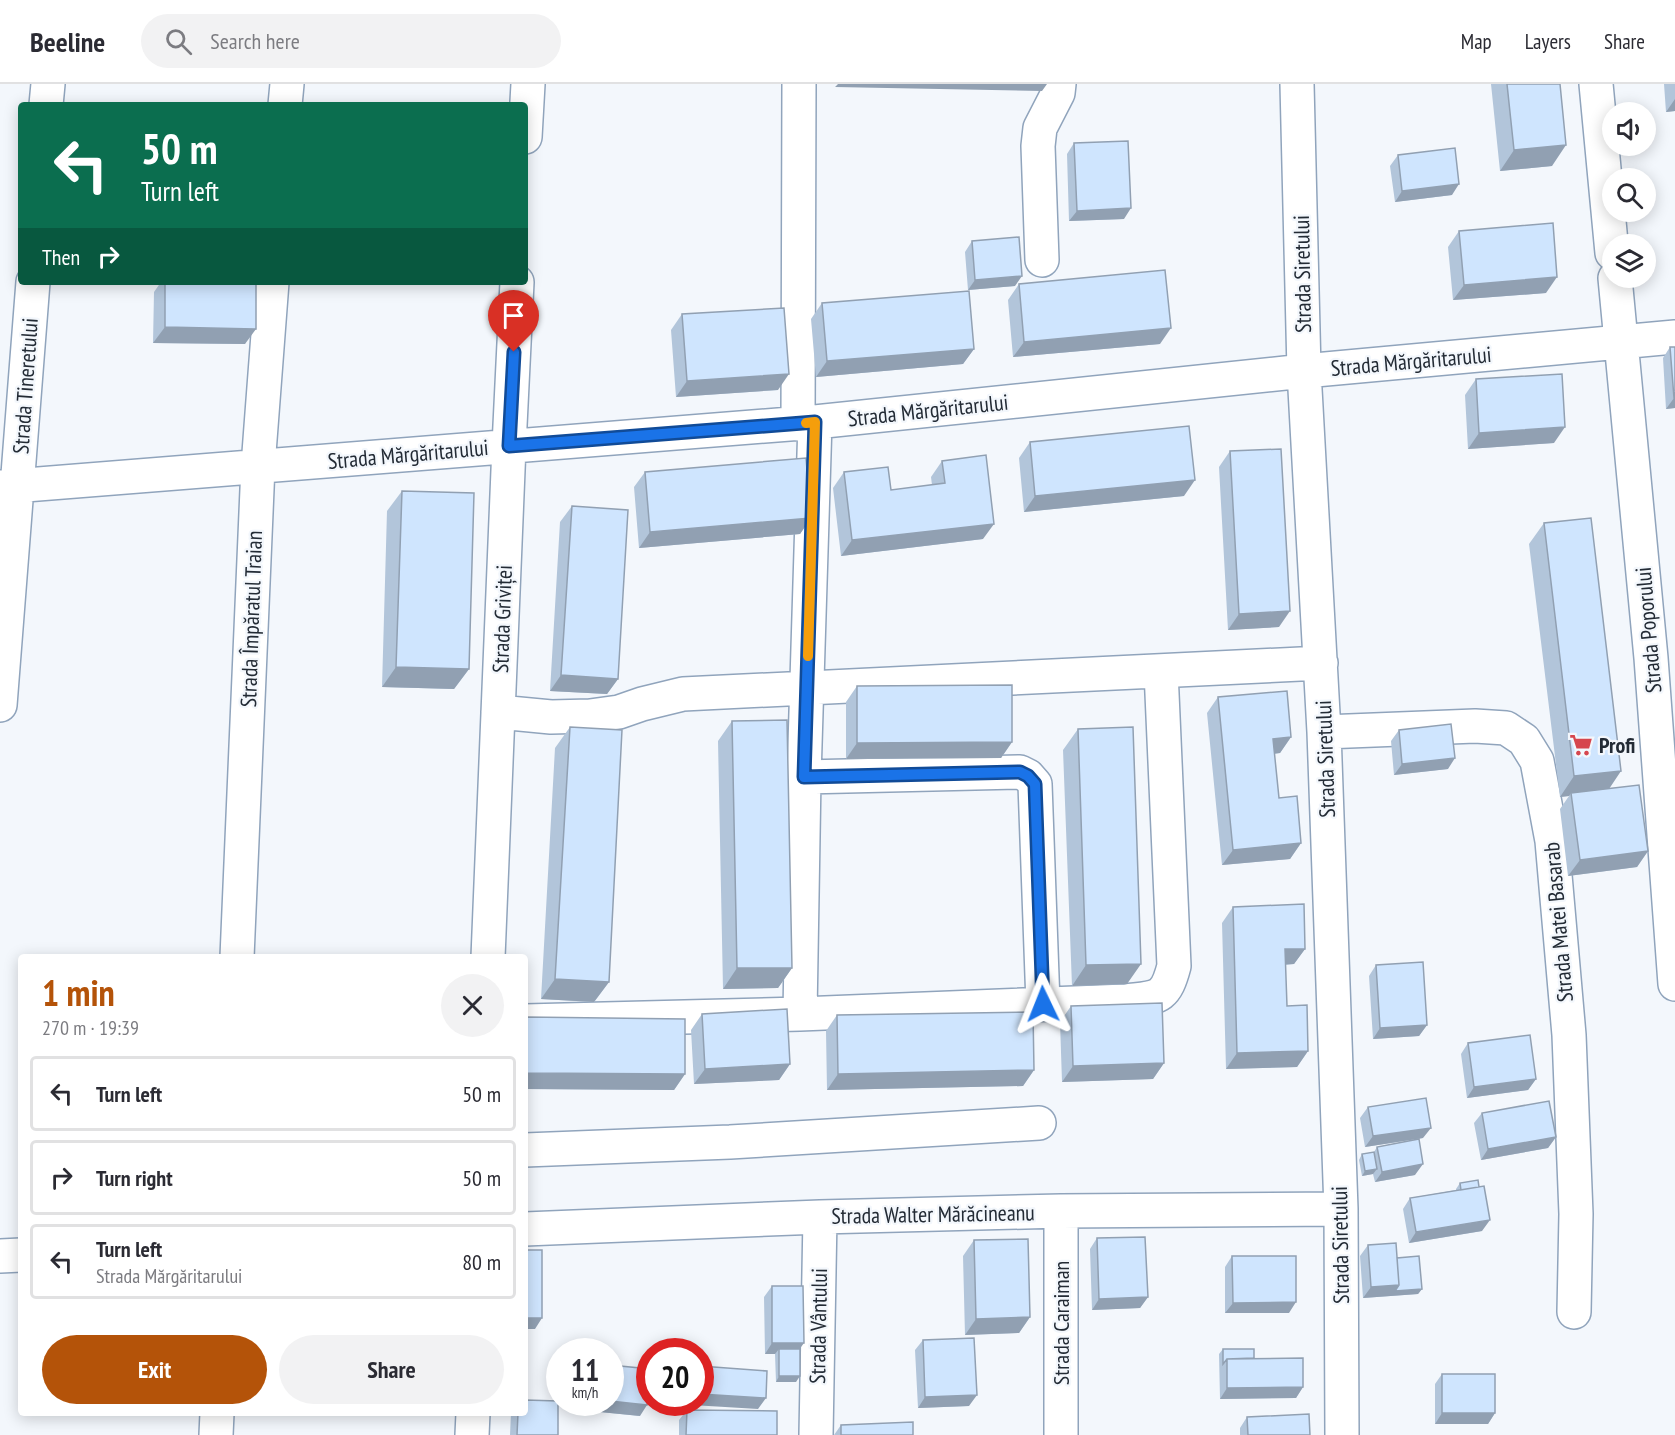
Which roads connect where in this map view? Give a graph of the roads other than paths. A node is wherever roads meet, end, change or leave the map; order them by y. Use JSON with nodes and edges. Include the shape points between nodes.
{"nodes":[{"id":1,"x":48,"y":84,"type":"edge"},
{"id":2,"x":287,"y":84,"type":"edge"},
{"id":3,"x":528,"y":84,"type":"edge"},
{"id":4,"x":799,"y":84,"type":"edge"},
{"id":5,"x":1059,"y":84,"type":"edge"},
{"id":6,"x":1297,"y":84,"type":"edge"},
{"id":7,"x":1596,"y":84,"type":"edge"},
{"id":8,"x":46,"y":102,"type":"edge"},
{"id":9,"x":285,"y":102,"type":"edge"},
{"id":10,"x":527,"y":102,"type":"edge"},
{"id":11,"x":1610,"y":234,"type":"edge"},
{"id":12,"x":1042,"y":260,"type":"dead end"},
{"id":13,"x":33,"y":285,"type":"edge"},
{"id":14,"x":272,"y":285,"type":"edge"},
{"id":15,"x":517,"y":285,"type":"edge"},
{"id":16,"x":1616,"y":288,"type":"edge"},
{"id":17,"x":1675,"y":337,"type":"edge"},
{"id":18,"x":1621,"y":342,"type":"junction"},
{"id":19,"x":1305,"y":371,"type":"junction"},
{"id":20,"x":806,"y":423,"type":"junction"},
{"id":21,"x":509,"y":446,"type":"junction"},
{"id":22,"x":258,"y":466,"type":"junction"},
{"id":23,"x":9,"y":486,"type":"edge"},
{"id":24,"x":1663,"y":656,"type":"edge"},
{"id":25,"x":1321,"y":663,"type":"junction"},
{"id":26,"x":1161,"y":671,"type":"junction"},
{"id":27,"x":807,"y":687,"type":"junction"},
{"id":28,"x":0,"y":705,"type":"edge"},
{"id":29,"x":498,"y":712,"type":"junction"},
{"id":30,"x":1324,"y":732,"type":"junction"},
{"id":31,"x":804,"y":777,"type":"junction"},
{"id":32,"x":237,"y":954,"type":"edge"},
{"id":33,"x":488,"y":954,"type":"edge"},
{"id":34,"x":1675,"y":984,"type":"edge"},
{"id":35,"x":1043,"y":1004,"type":"junction"},
{"id":36,"x":800,"y":1014,"type":"junction"},
{"id":37,"x":528,"y":1021,"type":"edge"},
{"id":38,"x":1039,"y":1123,"type":"dead end"},
{"id":39,"x":528,"y":1150,"type":"edge"},
{"id":40,"x":1341,"y":1209,"type":"junction"},
{"id":41,"x":1060,"y":1211,"type":"junction"},
{"id":42,"x":820,"y":1217,"type":"junction"},
{"id":43,"x":528,"y":1229,"type":"edge"},
{"id":44,"x":18,"y":1255,"type":"edge"},
{"id":45,"x":0,"y":1256,"type":"edge"},
{"id":46,"x":1574,"y":1312,"type":"dead end"},
{"id":47,"x":217,"y":1416,"type":"edge"},
{"id":48,"x":473,"y":1416,"type":"edge"},
{"id":49,"x":216,"y":1435,"type":"edge"},
{"id":50,"x":472,"y":1435,"type":"edge"},
{"id":51,"x":816,"y":1435,"type":"edge"},
{"id":52,"x":1061,"y":1435,"type":"edge"},
{"id":53,"x":1342,"y":1435,"type":"edge"}],
"edges":[{"from":1,"to":8,"type":"street"},
{"from":2,"to":9,"type":"street"},
{"from":3,"to":10,"type":"street"},
{"from":4,"to":20,"type":"street"},
{"from":5,"to":12,"type":"street","via":[[1039,137]]},
{"from":6,"to":19,"type":"street","name":"Strada Siretului"},
{"from":7,"to":11,"type":"street"},
{"from":13,"to":23,"type":"street","name":"Strada Tineretului"},
{"from":14,"to":22,"type":"street","name":"Strada Împăratul Traian"},
{"from":15,"to":21,"type":"street","name":"Strada Griviței"},
{"from":16,"to":18,"type":"street","name":"Strada Poporului"},
{"from":17,"to":18,"type":"street","name":"Strada Mărgăritarului"},
{"from":18,"to":19,"type":"street","name":"Strada Mărgăritarului"},
{"from":18,"to":24,"type":"street","name":"Strada Poporului"},
{"from":19,"to":20,"type":"street","name":"Strada Mărgăritarului"},
{"from":19,"to":25,"type":"street","name":"Strada Siretului"},
{"from":20,"to":21,"type":"street","name":"Strada Mărgăritarului"},
{"from":20,"to":27,"type":"street"},
{"from":21,"to":22,"type":"street","name":"Strada Mărgăritarului"},
{"from":21,"to":29,"type":"street","name":"Strada Griviței"},
{"from":22,"to":23,"type":"street","name":"Strada Mărgăritarului"},
{"from":22,"to":32,"type":"street","name":"Strada Împăratul Traian"},
{"from":23,"to":28,"type":"street","name":"Strada Tineretului"},
{"from":24,"to":34,"type":"street","name":"Strada Poporului"},
{"from":25,"to":26,"type":"street"},
{"from":25,"to":30,"type":"street","name":"Strada Siretului"},
{"from":26,"to":27,"type":"street"},
{"from":26,"to":35,"type":"street","via":[[1174,966],[1168,987],[1145,999]]},
{"from":27,"to":29,"type":"street","via":[[683,694],[590,716]]},
{"from":27,"to":31,"type":"street"},
{"from":29,"to":33,"type":"street","name":"Strada Griviței"},
{"from":30,"to":40,"type":"street","name":"Strada Siretului"},
{"from":30,"to":46,"type":"street","name":"Strada Matei Basarab","via":[[1506,728],[1524,740],[1537,760],[1552,841],[1569,1035],[1576,1214]]},
{"from":31,"to":35,"type":"street","via":[[1020,772],[1028,776],[1035,784]]},
{"from":31,"to":36,"type":"street"},
{"from":35,"to":36,"type":"street"},
{"from":36,"to":37,"type":"street"},
{"from":38,"to":39,"type":"street","via":[[730,1143]]},
{"from":40,"to":41,"type":"street","name":"Strada Walter Mărăcineanu"},
{"from":40,"to":53,"type":"street","name":"Strada Siretului"},
{"from":41,"to":42,"type":"street","name":"Strada Walter Mărăcineanu"},
{"from":41,"to":52,"type":"street","name":"Strada Caraiman"},
{"from":42,"to":43,"type":"street","name":"Strada Walter Mărăcineanu"},
{"from":42,"to":51,"type":"street","name":"Strada Vântului"},
{"from":44,"to":45,"type":"street"},
{"from":47,"to":49,"type":"street"},
{"from":48,"to":50,"type":"street"}]}
